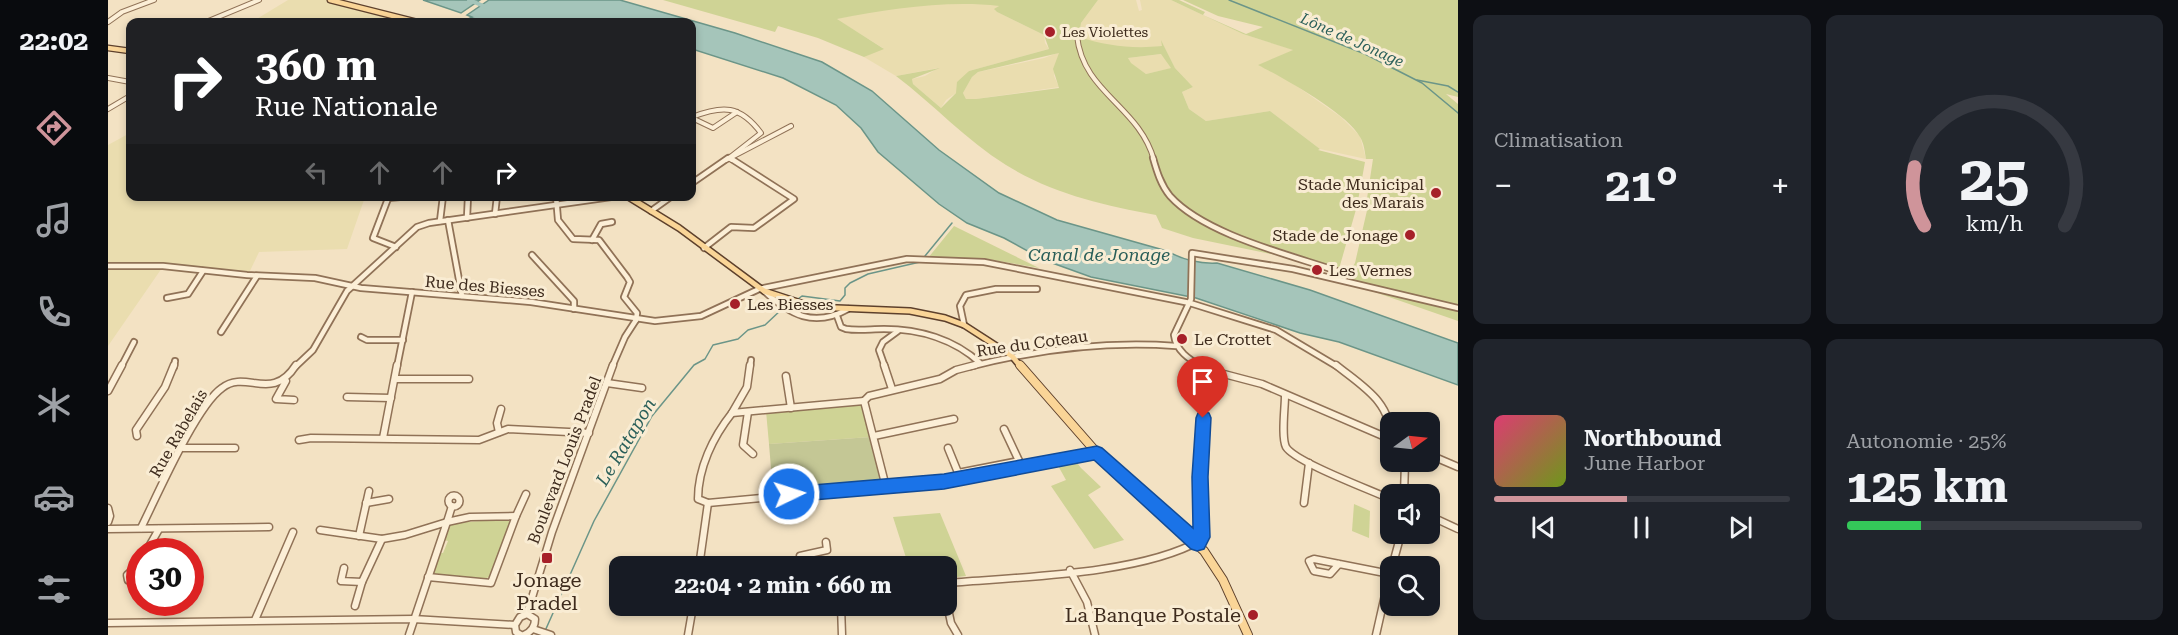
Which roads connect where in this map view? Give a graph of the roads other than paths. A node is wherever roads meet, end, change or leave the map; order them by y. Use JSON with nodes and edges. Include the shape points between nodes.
{"nodes":[{"id":1,"x":154,"y":0,"type":"edge"},
{"id":2,"x":259,"y":0,"type":"edge"},
{"id":3,"x":330,"y":0,"type":"edge"},
{"id":4,"x":141,"y":2,"type":"edge"},
{"id":5,"x":216,"y":18,"type":"edge"},
{"id":6,"x":401,"y":18,"type":"edge"},
{"id":7,"x":108,"y":22,"type":"edge"},
{"id":8,"x":1077,"y":36,"type":"dead end"},
{"id":9,"x":108,"y":48,"type":"edge"},
{"id":10,"x":126,"y":50,"type":"edge"},
{"id":11,"x":108,"y":78,"type":"edge"},
{"id":12,"x":126,"y":81,"type":"edge"},
{"id":13,"x":126,"y":98,"type":"edge"},
{"id":14,"x":108,"y":109,"type":"edge"},
{"id":15,"x":737,"y":112,"type":"junction"},
{"id":16,"x":696,"y":116,"type":"edge"},
{"id":17,"x":696,"y":120,"type":"edge"},
{"id":18,"x":791,"y":126,"type":"dead end"},
{"id":19,"x":729,"y":158,"type":"junction"},
{"id":20,"x":696,"y":180,"type":"edge"},
{"id":21,"x":388,"y":201,"type":"edge"},
{"id":22,"x":442,"y":201,"type":"edge"},
{"id":23,"x":468,"y":201,"type":"edge"},
{"id":24,"x":496,"y":201,"type":"edge"},
{"id":25,"x":556,"y":201,"type":"edge"},
{"id":26,"x":588,"y":201,"type":"edge"},
{"id":27,"x":635,"y":201,"type":"edge"},
{"id":28,"x":665,"y":201,"type":"edge"},
{"id":29,"x":557,"y":206,"type":"junction"},
{"id":30,"x":651,"y":211,"type":"junction"},
{"id":31,"x":495,"y":214,"type":"junction"},
{"id":32,"x":467,"y":218,"type":"junction"},
{"id":33,"x":448,"y":220,"type":"junction"},
{"id":34,"x":440,"y":221,"type":"junction"},
{"id":35,"x":612,"y":222,"type":"dead end"},
{"id":36,"x":592,"y":240,"type":"junction"},
{"id":37,"x":396,"y":247,"type":"junction"},
{"id":38,"x":704,"y":248,"type":"junction"},
{"id":39,"x":532,"y":255,"type":"dead end"},
{"id":40,"x":108,"y":266,"type":"edge"},
{"id":41,"x":203,"y":271,"type":"junction"},
{"id":42,"x":1340,"y":272,"type":"joint"},
{"id":43,"x":256,"y":276,"type":"junction"},
{"id":44,"x":1334,"y":277,"type":"junction"},
{"id":45,"x":352,"y":286,"type":"junction"},
{"id":46,"x":1036,"y":289,"type":"dead end"},
{"id":47,"x":761,"y":290,"type":"junction"},
{"id":48,"x":412,"y":292,"type":"junction"},
{"id":49,"x":462,"y":296,"type":"junction"},
{"id":50,"x":167,"y":298,"type":"dead end"},
{"id":51,"x":1190,"y":303,"type":"junction"},
{"id":52,"x":1458,"y":308,"type":"edge"},
{"id":53,"x":574,"y":309,"type":"junction"},
{"id":54,"x":848,"y":309,"type":"junction"},
{"id":55,"x":837,"y":316,"type":"junction"},
{"id":56,"x":636,"y":320,"type":"junction"},
{"id":57,"x":964,"y":325,"type":"junction"},
{"id":58,"x":899,"y":330,"type":"junction"},
{"id":59,"x":221,"y":332,"type":"dead end"},
{"id":60,"x":361,"y":337,"type":"dead end"},
{"id":61,"x":403,"y":340,"type":"junction"},
{"id":62,"x":134,"y":342,"type":"dead end"},
{"id":63,"x":1176,"y":346,"type":"junction"},
{"id":64,"x":1012,"y":356,"type":"junction"},
{"id":65,"x":751,"y":360,"type":"dead end"},
{"id":66,"x":175,"y":361,"type":"dead end"},
{"id":67,"x":980,"y":363,"type":"junction"},
{"id":68,"x":1205,"y":369,"type":"junction"},
{"id":69,"x":786,"y":376,"type":"dead end"},
{"id":70,"x":287,"y":379,"type":"junction"},
{"id":71,"x":396,"y":379,"type":"junction"},
{"id":72,"x":469,"y":379,"type":"dead end"},
{"id":73,"x":607,"y":383,"type":"junction"},
{"id":74,"x":642,"y":388,"type":"dead end"},
{"id":75,"x":892,"y":389,"type":"junction"},
{"id":76,"x":108,"y":391,"type":"edge"},
{"id":77,"x":1286,"y":396,"type":"junction"},
{"id":78,"x":347,"y":397,"type":"dead end"},
{"id":79,"x":392,"y":398,"type":"junction"},
{"id":80,"x":294,"y":400,"type":"dead end"},
{"id":81,"x":864,"y":401,"type":"junction"},
{"id":82,"x":791,"y":408,"type":"junction"},
{"id":83,"x":501,"y":409,"type":"dead end"},
{"id":84,"x":748,"y":412,"type":"junction"},
{"id":85,"x":1385,"y":412,"type":"edge"},
{"id":86,"x":732,"y":413,"type":"junction"},
{"id":87,"x":954,"y":419,"type":"dead end"},
{"id":88,"x":1004,"y":429,"type":"dead end"},
{"id":89,"x":499,"y":432,"type":"junction"},
{"id":90,"x":589,"y":433,"type":"junction"},
{"id":91,"x":1380,"y":435,"type":"edge"},
{"id":92,"x":137,"y":436,"type":"dead end"},
{"id":93,"x":874,"y":436,"type":"junction"},
{"id":94,"x":383,"y":438,"type":"junction"},
{"id":95,"x":299,"y":440,"type":"dead end"},
{"id":96,"x":183,"y":448,"type":"junction"},
{"id":97,"x":235,"y":448,"type":"dead end"},
{"id":98,"x":948,"y":448,"type":"dead end"},
{"id":99,"x":1097,"y":453,"type":"junction"},
{"id":100,"x":753,"y":454,"type":"dead end"},
{"id":101,"x":1440,"y":459,"type":"edge"},
{"id":102,"x":1309,"y":463,"type":"junction"},
{"id":103,"x":1020,"y":464,"type":"junction"},
{"id":104,"x":1458,"y":466,"type":"edge"},
{"id":105,"x":959,"y":476,"type":"junction"},
{"id":106,"x":886,"y":487,"type":"junction"},
{"id":107,"x":369,"y":491,"type":"dead end"},
{"id":108,"x":526,"y":494,"type":"dead end"},
{"id":109,"x":1380,"y":495,"type":"edge"},
{"id":110,"x":389,"y":499,"type":"dead end"},
{"id":111,"x":366,"y":503,"type":"junction"},
{"id":112,"x":708,"y":503,"type":"junction"},
{"id":113,"x":1304,"y":503,"type":"dead end"},
{"id":114,"x":452,"y":506,"type":"dead end"},
{"id":115,"x":108,"y":508,"type":"edge"},
{"id":116,"x":516,"y":516,"type":"junction"},
{"id":117,"x":1440,"y":521,"type":"edge"},
{"id":118,"x":108,"y":522,"type":"edge"},
{"id":119,"x":447,"y":522,"type":"junction"},
{"id":120,"x":269,"y":527,"type":"dead end"},
{"id":121,"x":141,"y":528,"type":"junction"},
{"id":122,"x":108,"y":529,"type":"edge"},
{"id":123,"x":1458,"y":529,"type":"edge"},
{"id":124,"x":159,"y":530,"type":"junction"},
{"id":125,"x":320,"y":530,"type":"dead end"},
{"id":126,"x":293,"y":532,"type":"dead end"},
{"id":127,"x":359,"y":536,"type":"junction"},
{"id":128,"x":154,"y":538,"type":"edge"},
{"id":129,"x":382,"y":539,"type":"junction"},
{"id":130,"x":826,"y":542,"type":"dead end"},
{"id":131,"x":1197,"y":543,"type":"junction"},
{"id":132,"x":701,"y":556,"type":"edge"},
{"id":133,"x":800,"y":556,"type":"edge"},
{"id":134,"x":1339,"y":564,"type":"dead end"},
{"id":135,"x":344,"y":568,"type":"dead end"},
{"id":136,"x":1070,"y":570,"type":"junction"},
{"id":137,"x":1380,"y":571,"type":"edge"},
{"id":138,"x":428,"y":577,"type":"junction"},
{"id":139,"x":362,"y":582,"type":"junction"},
{"id":140,"x":957,"y":582,"type":"edge"},
{"id":141,"x":355,"y":606,"type":"dead end"},
{"id":142,"x":527,"y":614,"type":"junction"},
{"id":143,"x":692,"y":616,"type":"edge"},
{"id":144,"x":841,"y":616,"type":"edge"},
{"id":145,"x":950,"y":616,"type":"edge"},
{"id":146,"x":1380,"y":616,"type":"edge"},
{"id":147,"x":255,"y":620,"type":"junction"},
{"id":148,"x":413,"y":620,"type":"junction"},
{"id":149,"x":108,"y":623,"type":"edge"},
{"id":150,"x":515,"y":625,"type":"junction"},
{"id":151,"x":537,"y":629,"type":"junction"},
{"id":152,"x":550,"y":634,"type":"edge"},
{"id":153,"x":409,"y":635,"type":"edge"},
{"id":154,"x":523,"y":635,"type":"edge"},
{"id":155,"x":688,"y":635,"type":"edge"},
{"id":156,"x":842,"y":635,"type":"edge"},
{"id":157,"x":958,"y":635,"type":"edge"},
{"id":158,"x":1095,"y":635,"type":"edge"},
{"id":159,"x":1248,"y":635,"type":"edge"},
{"id":160,"x":1376,"y":635,"type":"edge"}],
"edges":[{"from":1,"to":4,"type":"street"},
{"from":2,"to":5,"type":"street"},
{"from":3,"to":6,"type":"main road"},
{"from":4,"to":7,"type":"street"},
{"from":8,"to":42,"type":"street","via":[[1084,68],[1143,134],[1158,177],[1181,206],[1210,226]]},
{"from":9,"to":10,"type":"main road"},
{"from":11,"to":12,"type":"street"},
{"from":13,"to":14,"type":"street"},
{"from":15,"to":16,"type":"street","via":[[715,108]]},
{"from":15,"to":17,"type":"street","via":[[713,128]]},
{"from":15,"to":19,"type":"street","via":[[750,118],[761,133]]},
{"from":18,"to":19,"type":"street"},
{"from":19,"to":20,"type":"street"},
{"from":19,"to":38,"type":"street","via":[[794,199],[754,228],[731,227]]},
{"from":21,"to":37,"type":"street","via":[[374,238]]},
{"from":22,"to":34,"type":"street"},
{"from":23,"to":32,"type":"street"},
{"from":24,"to":31,"type":"street"},
{"from":25,"to":29,"type":"street"},
{"from":26,"to":29,"type":"street"},
{"from":27,"to":30,"type":"main road"},
{"from":28,"to":30,"type":"street"},
{"from":29,"to":31,"type":"street"},
{"from":29,"to":36,"type":"street","via":[[558,220],[573,239]]},
{"from":30,"to":38,"type":"main road"},
{"from":31,"to":32,"type":"street"},
{"from":32,"to":33,"type":"street"},
{"from":33,"to":34,"type":"street"},
{"from":33,"to":49,"type":"street"},
{"from":34,"to":37,"type":"street","via":[[417,227]]},
{"from":35,"to":36,"type":"street","via":[[601,224]]},
{"from":36,"to":56,"type":"street","via":[[599,240],[630,282],[624,297],[638,313]]},
{"from":37,"to":45,"type":"street"},
{"from":38,"to":47,"type":"main road"},
{"from":39,"to":53,"type":"street","via":[[574,301]]},
{"from":40,"to":41,"type":"street","name":"Rue des Biesses"},
{"from":41,"to":43,"type":"street","name":"Rue des Biesses"},
{"from":41,"to":50,"type":"street","via":[[188,294]]},
{"from":42,"to":44,"type":"street"},
{"from":43,"to":45,"type":"street","name":"Rue des Biesses","via":[[315,278]]},
{"from":43,"to":59,"type":"street"},
{"from":44,"to":51,"type":"street","via":[[1234,257],[1192,253]]},
{"from":44,"to":52,"type":"street"},
{"from":45,"to":48,"type":"street","name":"Rue des Biesses"},
{"from":45,"to":70,"type":"street","via":[[313,351]]},
{"from":46,"to":57,"type":"street","via":[[996,289],[966,295],[960,306]]},
{"from":47,"to":51,"type":"street","name":"Rue des Biesses","via":[[907,260],[969,260]]},
{"from":47,"to":54,"type":"main road","via":[[813,307]]},
{"from":47,"to":55,"type":"street","via":[[800,317]]},
{"from":47,"to":56,"type":"street","name":"Rue des Biesses","via":[[701,316],[671,321]]},
{"from":48,"to":49,"type":"street","name":"Rue des Biesses"},
{"from":48,"to":61,"type":"street"},
{"from":49,"to":53,"type":"street","name":"Rue des Biesses"},
{"from":51,"to":63,"type":"street","via":[[1176,328]]},
{"from":51,"to":85,"type":"street","name":"Rue des Biesses","via":[[1276,330],[1332,362],[1378,400]]},
{"from":53,"to":56,"type":"street","name":"Rue des Biesses"},
{"from":54,"to":55,"type":"street"},
{"from":54,"to":57,"type":"main road","via":[[910,311]]},
{"from":55,"to":58,"type":"street","via":[[841,327],[848,330]]},
{"from":56,"to":73,"type":"street","name":"Boulevard Louis Pradel"},
{"from":57,"to":64,"type":"main road"},
{"from":58,"to":67,"type":"street","via":[[939,339],[973,355]]},
{"from":58,"to":75,"type":"street","via":[[879,350]]},
{"from":60,"to":61,"type":"street"},
{"from":61,"to":71,"type":"street"},
{"from":62,"to":76,"type":"street"},
{"from":63,"to":64,"type":"street","name":"Rue du Coteau","via":[[1136,343]]},
{"from":63,"to":68,"type":"street"},
{"from":64,"to":67,"type":"street","name":"Rue du Coteau"},
{"from":64,"to":99,"type":"main road"},
{"from":65,"to":86,"type":"street","via":[[747,387]]},
{"from":66,"to":92,"type":"street","via":[[174,369],[136,430]]},
{"from":67,"to":75,"type":"street","name":"Rue du Coteau","via":[[940,379]]},
{"from":68,"to":77,"type":"street","via":[[1262,384]]},
{"from":68,"to":131,"type":"street","via":[[1200,477],[1202,537]]},
{"from":69,"to":82,"type":"street"},
{"from":70,"to":80,"type":"street","via":[[276,399]]},
{"from":70,"to":96,"type":"street","name":"Rue Rabelais","via":[[274,384],[234,383],[220,388]]},
{"from":71,"to":72,"type":"street"},
{"from":71,"to":79,"type":"street"},
{"from":73,"to":74,"type":"street"},
{"from":73,"to":90,"type":"street","name":"Boulevard Louis Pradel"},
{"from":75,"to":81,"type":"street","name":"Rue du Coteau"},
{"from":77,"to":91,"type":"street"},
{"from":77,"to":102,"type":"street","via":[[1284,441],[1287,449]]},
{"from":78,"to":79,"type":"street"},
{"from":79,"to":94,"type":"street"},
{"from":81,"to":82,"type":"street","name":"Rue du Coteau"},
{"from":81,"to":93,"type":"street"},
{"from":82,"to":84,"type":"street","name":"Rue du Coteau"},
{"from":83,"to":89,"type":"street"},
{"from":84,"to":86,"type":"street","name":"Rue du Coteau"},
{"from":84,"to":100,"type":"street","via":[[743,445]]},
{"from":86,"to":112,"type":"street","via":[[722,423],[697,491],[698,499]]},
{"from":87,"to":93,"type":"street"},
{"from":88,"to":103,"type":"street"},
{"from":89,"to":90,"type":"street","via":[[508,429]]},
{"from":89,"to":94,"type":"street","via":[[479,440]]},
{"from":90,"to":142,"type":"street","name":"Boulevard Louis Pradel","via":[[545,549]]},
{"from":93,"to":106,"type":"street"},
{"from":94,"to":95,"type":"street"},
{"from":96,"to":97,"type":"street"},
{"from":96,"to":121,"type":"street","name":"Rue Rabelais"},
{"from":98,"to":105,"type":"street"},
{"from":99,"to":103,"type":"street"},
{"from":99,"to":131,"type":"main road"},
{"from":101,"to":104,"type":"street"},
{"from":102,"to":109,"type":"street"},
{"from":102,"to":113,"type":"street"},
{"from":103,"to":105,"type":"street"},
{"from":105,"to":106,"type":"street"},
{"from":106,"to":112,"type":"street"},
{"from":107,"to":111,"type":"street"},
{"from":108,"to":116,"type":"street"},
{"from":110,"to":111,"type":"street"},
{"from":111,"to":127,"type":"street"},
{"from":112,"to":132,"type":"street"},
{"from":114,"to":119,"type":"street"},
{"from":115,"to":118,"type":"street"},
{"from":116,"to":119,"type":"street"},
{"from":116,"to":138,"type":"street","via":[[491,583]]},
{"from":117,"to":123,"type":"street"},
{"from":119,"to":129,"type":"street"},
{"from":119,"to":138,"type":"street"},
{"from":120,"to":124,"type":"street"},
{"from":121,"to":122,"type":"street"},
{"from":121,"to":124,"type":"street"},
{"from":124,"to":128,"type":"street"},
{"from":125,"to":127,"type":"street"},
{"from":126,"to":147,"type":"street"},
{"from":127,"to":129,"type":"street"},
{"from":129,"to":139,"type":"street"},
{"from":130,"to":133,"type":"street","via":[[824,551]]},
{"from":131,"to":136,"type":"street","via":[[1188,550],[1141,562]]},
{"from":131,"to":159,"type":"main road","via":[[1223,580]]},
{"from":134,"to":137,"type":"street"},
{"from":135,"to":139,"type":"street","via":[[341,581]]},
{"from":136,"to":140,"type":"street"},
{"from":136,"to":158,"type":"street","via":[[1087,602]]},
{"from":138,"to":148,"type":"street"},
{"from":139,"to":141,"type":"street"},
{"from":142,"to":150,"type":"street"},
{"from":142,"to":151,"type":"street","via":[[535,619]]},
{"from":143,"to":155,"type":"street"},
{"from":144,"to":156,"type":"street"},
{"from":145,"to":157,"type":"street"},
{"from":146,"to":160,"type":"street"},
{"from":147,"to":148,"type":"street"},
{"from":147,"to":149,"type":"street"},
{"from":148,"to":150,"type":"street"},
{"from":148,"to":153,"type":"street"},
{"from":150,"to":154,"type":"street","via":[[516,632]]},
{"from":151,"to":152,"type":"street"},
{"from":151,"to":154,"type":"street"}]}
